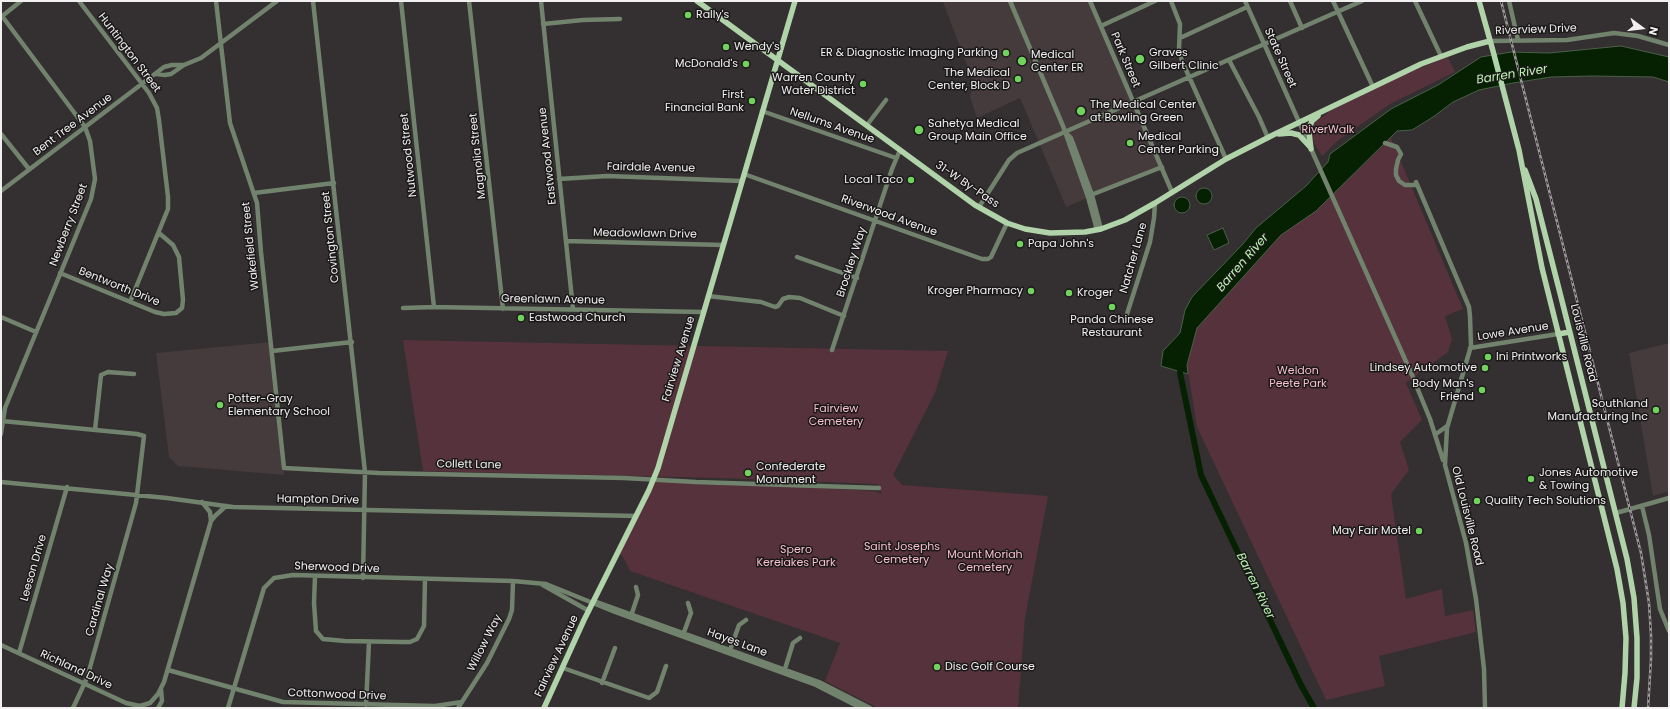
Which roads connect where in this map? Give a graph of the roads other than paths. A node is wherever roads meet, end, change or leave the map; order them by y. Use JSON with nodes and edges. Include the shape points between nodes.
{"nodes":[{"id":1,"x":21,"y":1,"type":"edge"},
{"id":2,"x":79,"y":1,"type":"edge"},
{"id":3,"x":216,"y":1,"type":"edge"},
{"id":4,"x":277,"y":1,"type":"edge"},
{"id":5,"x":313,"y":1,"type":"edge"},
{"id":6,"x":401,"y":1,"type":"edge"},
{"id":7,"x":469,"y":1,"type":"edge"},
{"id":8,"x":541,"y":1,"type":"edge"},
{"id":9,"x":697,"y":1,"type":"edge"},
{"id":10,"x":795,"y":1,"type":"edge"},
{"id":11,"x":1010,"y":1,"type":"edge"},
{"id":12,"x":1090,"y":1,"type":"edge"},
{"id":13,"x":1155,"y":1,"type":"edge"},
{"id":14,"x":1171,"y":1,"type":"edge"},
{"id":15,"x":1244,"y":1,"type":"edge"},
{"id":16,"x":1290,"y":1,"type":"edge"},
{"id":17,"x":1333,"y":1,"type":"edge"},
{"id":18,"x":1362,"y":1,"type":"edge"},
{"id":19,"x":1415,"y":1,"type":"edge"},
{"id":20,"x":1479,"y":1,"type":"edge"},
{"id":21,"x":1509,"y":1,"type":"edge"},
{"id":22,"x":1247,"y":7,"type":"junction"},
{"id":23,"x":1338,"y":12,"type":"junction"},
{"id":24,"x":1,"y":17,"type":"edge"},
{"id":25,"x":620,"y":19,"type":"dead end"},
{"id":26,"x":543,"y":24,"type":"junction"},
{"id":27,"x":1101,"y":26,"type":"junction"},
{"id":28,"x":1302,"y":28,"type":"junction"},
{"id":29,"x":1180,"y":38,"type":"junction"},
{"id":30,"x":1518,"y":40,"type":"junction"},
{"id":31,"x":1490,"y":41,"type":"junction"},
{"id":32,"x":221,"y":44,"type":"junction"},
{"id":33,"x":1264,"y":45,"type":"junction"},
{"id":34,"x":1669,"y":45,"type":"edge"},
{"id":35,"x":1440,"y":56,"type":"junction"},
{"id":36,"x":778,"y":60,"type":"junction"},
{"id":37,"x":1228,"y":60,"type":"junction"},
{"id":38,"x":184,"y":65,"type":"junction"},
{"id":39,"x":156,"y":74,"type":"junction"},
{"id":40,"x":1189,"y":77,"type":"junction"},
{"id":41,"x":141,"y":84,"type":"junction"},
{"id":42,"x":1373,"y":87,"type":"junction"},
{"id":43,"x":886,"y":100,"type":"dead end"},
{"id":44,"x":1133,"y":102,"type":"junction"},
{"id":45,"x":1326,"y":110,"type":"junction"},
{"id":46,"x":762,"y":112,"type":"junction"},
{"id":47,"x":1299,"y":123,"type":"junction"},
{"id":48,"x":867,"y":126,"type":"junction"},
{"id":49,"x":85,"y":127,"type":"junction"},
{"id":50,"x":1064,"y":132,"type":"junction"},
{"id":51,"x":1,"y":134,"type":"edge"},
{"id":52,"x":1275,"y":134,"type":"junction"},
{"id":53,"x":1268,"y":138,"type":"junction"},
{"id":54,"x":1385,"y":143,"type":"dead end"},
{"id":55,"x":900,"y":150,"type":"junction"},
{"id":56,"x":1518,"y":150,"type":"junction"},
{"id":57,"x":1312,"y":151,"type":"junction"},
{"id":58,"x":896,"y":158,"type":"junction"},
{"id":59,"x":1226,"y":159,"type":"junction"},
{"id":60,"x":1162,"y":167,"type":"junction"},
{"id":61,"x":29,"y":169,"type":"junction"},
{"id":62,"x":744,"y":174,"type":"junction"},
{"id":63,"x":559,"y":179,"type":"junction"},
{"id":64,"x":742,"y":180,"type":"junction"},
{"id":65,"x":334,"y":183,"type":"junction"},
{"id":66,"x":1,"y":191,"type":"edge"},
{"id":67,"x":1172,"y":192,"type":"junction"},
{"id":68,"x":254,"y":193,"type":"junction"},
{"id":69,"x":1090,"y":196,"type":"junction"},
{"id":70,"x":1155,"y":203,"type":"junction"},
{"id":71,"x":979,"y":207,"type":"junction"},
{"id":72,"x":876,"y":221,"type":"junction"},
{"id":73,"x":1007,"y":223,"type":"junction"},
{"id":74,"x":1099,"y":229,"type":"junction"},
{"id":75,"x":159,"y":233,"type":"junction"},
{"id":76,"x":566,"y":241,"type":"junction"},
{"id":77,"x":723,"y":245,"type":"junction"},
{"id":78,"x":797,"y":257,"type":"dead end"},
{"id":79,"x":60,"y":273,"type":"junction"},
{"id":80,"x":857,"y":278,"type":"junction"},
{"id":81,"x":708,"y":296,"type":"junction"},
{"id":82,"x":130,"y":302,"type":"junction"},
{"id":83,"x":434,"y":306,"type":"junction"},
{"id":84,"x":403,"y":308,"type":"dead end"},
{"id":85,"x":503,"y":309,"type":"junction"},
{"id":86,"x":573,"y":309,"type":"junction"},
{"id":87,"x":704,"y":312,"type":"junction"},
{"id":88,"x":844,"y":316,"type":"junction"},
{"id":89,"x":1,"y":317,"type":"edge"},
{"id":90,"x":1126,"y":317,"type":"dead end"},
{"id":91,"x":36,"y":332,"type":"junction"},
{"id":92,"x":1570,"y":332,"type":"junction"},
{"id":93,"x":1558,"y":334,"type":"junction"},
{"id":94,"x":352,"y":342,"type":"junction"},
{"id":95,"x":1470,"y":348,"type":"junction"},
{"id":96,"x":832,"y":350,"type":"dead end"},
{"id":97,"x":272,"y":351,"type":"junction"},
{"id":98,"x":134,"y":374,"type":"dead end"},
{"id":99,"x":2,"y":421,"type":"junction"},
{"id":100,"x":1449,"y":423,"type":"junction"},
{"id":101,"x":95,"y":430,"type":"junction"},
{"id":102,"x":1,"y":434,"type":"edge"},
{"id":103,"x":1436,"y":434,"type":"junction"},
{"id":104,"x":1445,"y":465,"type":"junction"},
{"id":105,"x":284,"y":468,"type":"joint"},
{"id":106,"x":365,"y":472,"type":"junction"},
{"id":107,"x":653,"y":479,"type":"junction"},
{"id":108,"x":1,"y":482,"type":"edge"},
{"id":109,"x":67,"y":488,"type":"junction"},
{"id":110,"x":879,"y":488,"type":"dead end"},
{"id":111,"x":138,"y":495,"type":"junction"},
{"id":112,"x":1669,"y":498,"type":"edge"},
{"id":113,"x":202,"y":502,"type":"junction"},
{"id":114,"x":226,"y":506,"type":"junction"},
{"id":115,"x":1642,"y":506,"type":"junction"},
{"id":116,"x":365,"y":509,"type":"junction"},
{"id":117,"x":1616,"y":513,"type":"junction"},
{"id":118,"x":636,"y":516,"type":"junction"},
{"id":119,"x":1605,"y":516,"type":"junction"},
{"id":120,"x":212,"y":521,"type":"junction"},
{"id":121,"x":315,"y":576,"type":"junction"},
{"id":122,"x":363,"y":578,"type":"junction"},
{"id":123,"x":425,"y":579,"type":"junction"},
{"id":124,"x":513,"y":581,"type":"junction"},
{"id":125,"x":540,"y":584,"type":"junction"},
{"id":126,"x":636,"y":587,"type":"dead end"},
{"id":127,"x":594,"y":602,"type":"junction"},
{"id":128,"x":688,"y":603,"type":"dead end"},
{"id":129,"x":589,"y":611,"type":"junction"},
{"id":130,"x":631,"y":616,"type":"junction"},
{"id":131,"x":746,"y":620,"type":"dead end"},
{"id":132,"x":1669,"y":631,"type":"edge"},
{"id":133,"x":683,"y":635,"type":"junction"},
{"id":134,"x":800,"y":638,"type":"dead end"},
{"id":135,"x":369,"y":642,"type":"junction"},
{"id":136,"x":1,"y":645,"type":"edge"},
{"id":137,"x":614,"y":648,"type":"dead end"},
{"id":138,"x":729,"y":652,"type":"junction"},
{"id":139,"x":19,"y":653,"type":"junction"},
{"id":140,"x":666,"y":666,"type":"dead end"},
{"id":141,"x":563,"y":668,"type":"junction"},
{"id":142,"x":168,"y":670,"type":"junction"},
{"id":143,"x":784,"y":672,"type":"junction"},
{"id":144,"x":602,"y":683,"type":"junction"},
{"id":145,"x":85,"y":684,"type":"junction"},
{"id":146,"x":161,"y":689,"type":"junction"},
{"id":147,"x":234,"y":689,"type":"junction"},
{"id":148,"x":462,"y":702,"type":"junction"},
{"id":149,"x":130,"y":704,"type":"junction"},
{"id":150,"x":366,"y":705,"type":"junction"},
{"id":151,"x":331,"y":706,"type":"edge"},
{"id":152,"x":443,"y":707,"type":"edge"},
{"id":153,"x":73,"y":708,"type":"edge"},
{"id":154,"x":135,"y":708,"type":"edge"},
{"id":155,"x":158,"y":708,"type":"edge"},
{"id":156,"x":228,"y":708,"type":"edge"},
{"id":157,"x":458,"y":708,"type":"edge"},
{"id":158,"x":544,"y":708,"type":"edge"},
{"id":159,"x":861,"y":708,"type":"edge"},
{"id":160,"x":870,"y":708,"type":"edge"},
{"id":161,"x":1485,"y":708,"type":"edge"},
{"id":162,"x":1622,"y":708,"type":"edge"},
{"id":163,"x":1634,"y":708,"type":"edge"}],
"edges":[{"from":1,"to":24,"type":"street"},
{"from":2,"to":41,"type":"street","name":"Huntington Street"},
{"from":3,"to":32,"type":"street","name":"Wakefield Street"},
{"from":4,"to":32,"type":"street","name":"Bent Tree Avenue"},
{"from":5,"to":65,"type":"street","name":"Covington Street"},
{"from":6,"to":83,"type":"street","name":"Nutwood Street"},
{"from":7,"to":85,"type":"street","name":"Magnolia Street"},
{"from":8,"to":26,"type":"street","name":"Eastwood Avenue"},
{"from":9,"to":36,"type":"main road","name":"31-W By-Pass"},
{"from":10,"to":36,"type":"main road","name":"Fairview Avenue"},
{"from":11,"to":50,"type":"street"},
{"from":12,"to":27,"type":"street","name":"Park Street"},
{"from":13,"to":27,"type":"street"},
{"from":14,"to":29,"type":"street","via":[[1179,21]]},
{"from":15,"to":22,"type":"street","name":"State Street"},
{"from":16,"to":28,"type":"street"},
{"from":17,"to":23,"type":"street"},
{"from":18,"to":23,"type":"street"},
{"from":19,"to":35,"type":"street"},
{"from":20,"to":31,"type":"main road","name":"Louisville Road"},
{"from":21,"to":30,"type":"street"},
{"from":22,"to":29,"type":"street"},
{"from":22,"to":33,"type":"street","name":"State Street"},
{"from":23,"to":28,"type":"street"},
{"from":23,"to":42,"type":"street"},
{"from":24,"to":49,"type":"street","name":"Newberry Street"},
{"from":25,"to":26,"type":"street"},
{"from":26,"to":63,"type":"street","name":"Eastwood Avenue"},
{"from":27,"to":44,"type":"street","name":"Park Street"},
{"from":28,"to":33,"type":"street"},
{"from":29,"to":40,"type":"street","via":[[1180,53]]},
{"from":30,"to":31,"type":"street","name":"Riverview Drive"},
{"from":30,"to":34,"type":"street","name":"Riverview Drive","via":[[1567,40],[1614,33],[1638,36]]},
{"from":31,"to":35,"type":"main road","name":"Riverview Drive"},
{"from":31,"to":56,"type":"main road","name":"Louisville Road"},
{"from":32,"to":38,"type":"street","name":"Bent Tree Avenue","via":[[201,58]]},
{"from":32,"to":68,"type":"street","name":"Wakefield Street","via":[[230,123]]},
{"from":33,"to":37,"type":"street"},
{"from":33,"to":47,"type":"street","name":"State Street"},
{"from":35,"to":42,"type":"main road","name":"Riverview Drive"},
{"from":36,"to":46,"type":"main road","name":"Fairview Avenue"},
{"from":36,"to":48,"type":"main road","name":"31-W By-Pass"},
{"from":37,"to":40,"type":"street"},
{"from":37,"to":53,"type":"street"},
{"from":38,"to":39,"type":"street","name":"Bent Tree Avenue","via":[[168,66]]},
{"from":38,"to":39,"type":"street","name":"Bent Tree Avenue","via":[[168,75]]},
{"from":39,"to":41,"type":"street","name":"Bent Tree Avenue"},
{"from":40,"to":44,"type":"street"},
{"from":40,"to":59,"type":"street"},
{"from":41,"to":49,"type":"street","name":"Bent Tree Avenue"},
{"from":41,"to":75,"type":"street","name":"Huntington Street","via":[[154,102],[159,120],[168,203]]},
{"from":42,"to":45,"type":"main road","name":"Riverview Drive"},
{"from":43,"to":48,"type":"street"},
{"from":44,"to":50,"type":"street"},
{"from":44,"to":60,"type":"street","name":"Park Street"},
{"from":45,"to":47,"type":"main road","name":"Riverview Drive"},
{"from":45,"to":57,"type":"main road","via":[[1316,117],[1310,126]]},
{"from":46,"to":58,"type":"street","name":"Nellums Avenue"},
{"from":46,"to":62,"type":"main road","name":"Fairview Avenue"},
{"from":47,"to":52,"type":"main road","name":"31-W By-Pass"},
{"from":47,"to":57,"type":"street","name":"State Street"},
{"from":48,"to":55,"type":"main road","name":"31-W By-Pass"},
{"from":49,"to":61,"type":"street","name":"Bent Tree Avenue"},
{"from":49,"to":79,"type":"street","name":"Newberry Street","via":[[90,141],[94,186]]},
{"from":50,"to":69,"type":"street","via":[[1071,138]]},
{"from":50,"to":71,"type":"street","via":[[1011,157]]},
{"from":51,"to":61,"type":"street"},
{"from":52,"to":53,"type":"main road","name":"31-W By-Pass"},
{"from":52,"to":57,"type":"main road","via":[[1299,135]]},
{"from":53,"to":59,"type":"main road","name":"31-W By-Pass"},
{"from":54,"to":95,"type":"street","name":"Old Louisville Road","via":[[1397,147],[1401,154],[1396,169],[1399,180],[1405,185],[1416,183],[1469,307]]},
{"from":55,"to":58,"type":"street","name":"Brockley Way"},
{"from":55,"to":71,"type":"main road","name":"31-W By-Pass"},
{"from":56,"to":92,"type":"main road","name":"Louisville Road","via":[[1536,199]]},
{"from":56,"to":93,"type":"main road","name":"Louisville Road"},
{"from":57,"to":103,"type":"street","name":"State Street"},
{"from":58,"to":72,"type":"street","name":"Brockley Way"},
{"from":59,"to":67,"type":"main road","name":"31-W By-Pass"},
{"from":60,"to":67,"type":"street","name":"Park Street"},
{"from":60,"to":69,"type":"street"},
{"from":61,"to":66,"type":"street","name":"Bent Tree Avenue"},
{"from":62,"to":64,"type":"main road","name":"Fairview Avenue"},
{"from":62,"to":72,"type":"street","name":"Riverwood Avenue"},
{"from":63,"to":64,"type":"street","name":"Fairdale Avenue","via":[[607,176]]},
{"from":63,"to":76,"type":"street","name":"Eastwood Avenue"},
{"from":64,"to":77,"type":"main road","name":"Fairview Avenue"},
{"from":65,"to":68,"type":"street"},
{"from":65,"to":94,"type":"street","name":"Covington Street"},
{"from":67,"to":70,"type":"main road","name":"31-W By-Pass"},
{"from":68,"to":97,"type":"street","name":"Wakefield Street","via":[[258,210]]},
{"from":69,"to":74,"type":"street"},
{"from":70,"to":74,"type":"main road","name":"31-W By-Pass","via":[[1126,220]]},
{"from":70,"to":90,"type":"street","name":"Natcher Lane","via":[[1150,242]]},
{"from":71,"to":73,"type":"main road","name":"31-W By-Pass"},
{"from":72,"to":73,"type":"street","name":"Riverwood Avenue","via":[[985,260],[992,256]]},
{"from":72,"to":80,"type":"street","name":"Brockley Way"},
{"from":73,"to":74,"type":"main road","name":"31-W By-Pass","via":[[1050,233]]},
{"from":75,"to":82,"type":"street","name":"Huntington Street"},
{"from":75,"to":82,"type":"street","name":"Bentworth Drive","via":[[173,245],[179,256],[182,308],[176,313],[164,314]]},
{"from":76,"to":77,"type":"street","name":"Meadowlawn Drive"},
{"from":76,"to":86,"type":"street","name":"Eastwood Avenue"},
{"from":77,"to":81,"type":"main road","name":"Fairview Avenue"},
{"from":78,"to":80,"type":"street"},
{"from":79,"to":82,"type":"street","name":"Bentworth Drive"},
{"from":79,"to":91,"type":"street","name":"Newberry Street"},
{"from":80,"to":88,"type":"street","name":"Brockley Way"},
{"from":81,"to":87,"type":"main road","name":"Fairview Avenue"},
{"from":81,"to":88,"type":"street","via":[[761,302],[774,307],[788,297],[800,298]]},
{"from":83,"to":84,"type":"street","name":"Greenlawn Avenue"},
{"from":83,"to":85,"type":"street","name":"Greenlawn Avenue"},
{"from":85,"to":86,"type":"street","name":"Greenlawn Avenue"},
{"from":86,"to":87,"type":"street","name":"Greenlawn Avenue"},
{"from":87,"to":107,"type":"main road","name":"Fairview Avenue"},
{"from":88,"to":96,"type":"street","name":"Brockley Way"},
{"from":89,"to":91,"type":"street"},
{"from":91,"to":99,"type":"street","name":"Newberry Street"},
{"from":92,"to":93,"type":"main road"},
{"from":92,"to":117,"type":"main road","name":"Louisville Road"},
{"from":93,"to":95,"type":"street","name":"Lowe Avenue"},
{"from":93,"to":119,"type":"main road","name":"Louisville Road"},
{"from":94,"to":97,"type":"street"},
{"from":94,"to":106,"type":"street","name":"Covington Street"},
{"from":95,"to":100,"type":"street","name":"Old Louisville Road"},
{"from":97,"to":105,"type":"street","name":"Wakefield Street"},
{"from":98,"to":101,"type":"street","via":[[102,374]]},
{"from":99,"to":101,"type":"street"},
{"from":99,"to":102,"type":"street","name":"Newberry Street"},
{"from":100,"to":103,"type":"street"},
{"from":100,"to":104,"type":"street","name":"Old Louisville Road","via":[[1445,443]]},
{"from":101,"to":111,"type":"street","name":"Cardinal Way","via":[[144,436]]},
{"from":103,"to":104,"type":"street","name":"State Street"},
{"from":104,"to":161,"type":"street","name":"Old Louisville Road","via":[[1466,543],[1476,599]]},
{"from":105,"to":106,"type":"street","name":"Collett Lane"},
{"from":106,"to":107,"type":"street","name":"Collett Lane"},
{"from":106,"to":116,"type":"street","name":"Covington Street"},
{"from":107,"to":110,"type":"street","name":"Collett Lane"},
{"from":107,"to":118,"type":"main road","name":"Fairview Avenue"},
{"from":108,"to":109,"type":"street","name":"Hampton Drive"},
{"from":109,"to":111,"type":"street","name":"Hampton Drive"},
{"from":109,"to":139,"type":"street","name":"Leeson Drive"},
{"from":111,"to":113,"type":"street","name":"Hampton Drive"},
{"from":111,"to":145,"type":"street","name":"Cardinal Way"},
{"from":112,"to":115,"type":"street"},
{"from":113,"to":114,"type":"street","name":"Hampton Drive"},
{"from":113,"to":120,"type":"street","via":[[210,512]]},
{"from":114,"to":116,"type":"street","name":"Hampton Drive"},
{"from":114,"to":120,"type":"street"},
{"from":115,"to":117,"type":"street"},
{"from":115,"to":132,"type":"street","via":[[1660,609]]},
{"from":116,"to":118,"type":"street","name":"Hampton Drive"},
{"from":116,"to":122,"type":"street","name":"Covington Street"},
{"from":117,"to":119,"type":"main road"},
{"from":117,"to":163,"type":"main road","name":"Louisville Road","via":[[1630,572],[1635,612],[1637,665]]},
{"from":118,"to":127,"type":"main road","name":"Fairview Avenue"},
{"from":119,"to":162,"type":"main road","name":"Louisville Road","via":[[1624,615],[1626,661]]},
{"from":120,"to":142,"type":"street"},
{"from":121,"to":122,"type":"street","name":"Sherwood Drive"},
{"from":121,"to":135,"type":"street","via":[[314,625],[318,635],[326,640]]},
{"from":121,"to":147,"type":"street","name":"Sherwood Drive","via":[[287,575],[274,578],[266,584]]},
{"from":122,"to":123,"type":"street","name":"Sherwood Drive"},
{"from":123,"to":124,"type":"street","name":"Sherwood Drive"},
{"from":123,"to":135,"type":"street","via":[[424,626],[419,636],[410,642]]},
{"from":124,"to":125,"type":"street","name":"Sherwood Drive"},
{"from":124,"to":148,"type":"street","name":"Willow Way","via":[[512,610],[509,619],[487,663]]},
{"from":125,"to":127,"type":"street","name":"Sherwood Drive"},
{"from":125,"to":129,"type":"street","name":"Sherwood Drive"},
{"from":126,"to":130,"type":"street","via":[[638,595]]},
{"from":127,"to":129,"type":"main road","name":"Fairview Avenue"},
{"from":127,"to":130,"type":"street","name":"Hayes Lane"},
{"from":128,"to":133,"type":"street","via":[[691,613]]},
{"from":129,"to":141,"type":"main road","name":"Fairview Avenue"},
{"from":130,"to":133,"type":"street","name":"Hayes Lane"},
{"from":131,"to":138,"type":"street","via":[[739,625]]},
{"from":133,"to":138,"type":"street","name":"Hayes Lane"},
{"from":134,"to":143,"type":"street","via":[[793,643]]},
{"from":135,"to":150,"type":"street"},
{"from":136,"to":139,"type":"street","name":"Richland Drive"},
{"from":137,"to":144,"type":"street"},
{"from":138,"to":143,"type":"street","name":"Hayes Lane"},
{"from":139,"to":145,"type":"street","name":"Richland Drive"},
{"from":140,"to":144,"type":"street","via":[[657,692],[649,698]]},
{"from":141,"to":144,"type":"street"},
{"from":141,"to":158,"type":"main road","name":"Fairview Avenue"},
{"from":142,"to":146,"type":"street"},
{"from":142,"to":147,"type":"street","name":"Cottonwood Drive"},
{"from":143,"to":159,"type":"street","name":"Hayes Lane"},
{"from":143,"to":160,"type":"street","name":"Hayes Lane","via":[[824,684]]},
{"from":145,"to":149,"type":"street","name":"Richland Drive"},
{"from":145,"to":153,"type":"street","name":"Cardinal Way"},
{"from":146,"to":149,"type":"street","name":"Richland Drive","via":[[153,700],[145,705]]},
{"from":146,"to":155,"type":"street","via":[[162,701]]},
{"from":147,"to":151,"type":"street","name":"Cottonwood Drive","via":[[277,701]]},
{"from":147,"to":156,"type":"street","name":"Sherwood Drive"},
{"from":148,"to":152,"type":"street","name":"Cottonwood Drive"},
{"from":148,"to":157,"type":"street","name":"Willow Way"},
{"from":149,"to":154,"type":"street"},
{"from":150,"to":151,"type":"street","name":"Cottonwood Drive"},
{"from":150,"to":152,"type":"street","name":"Cottonwood Drive"}]}
